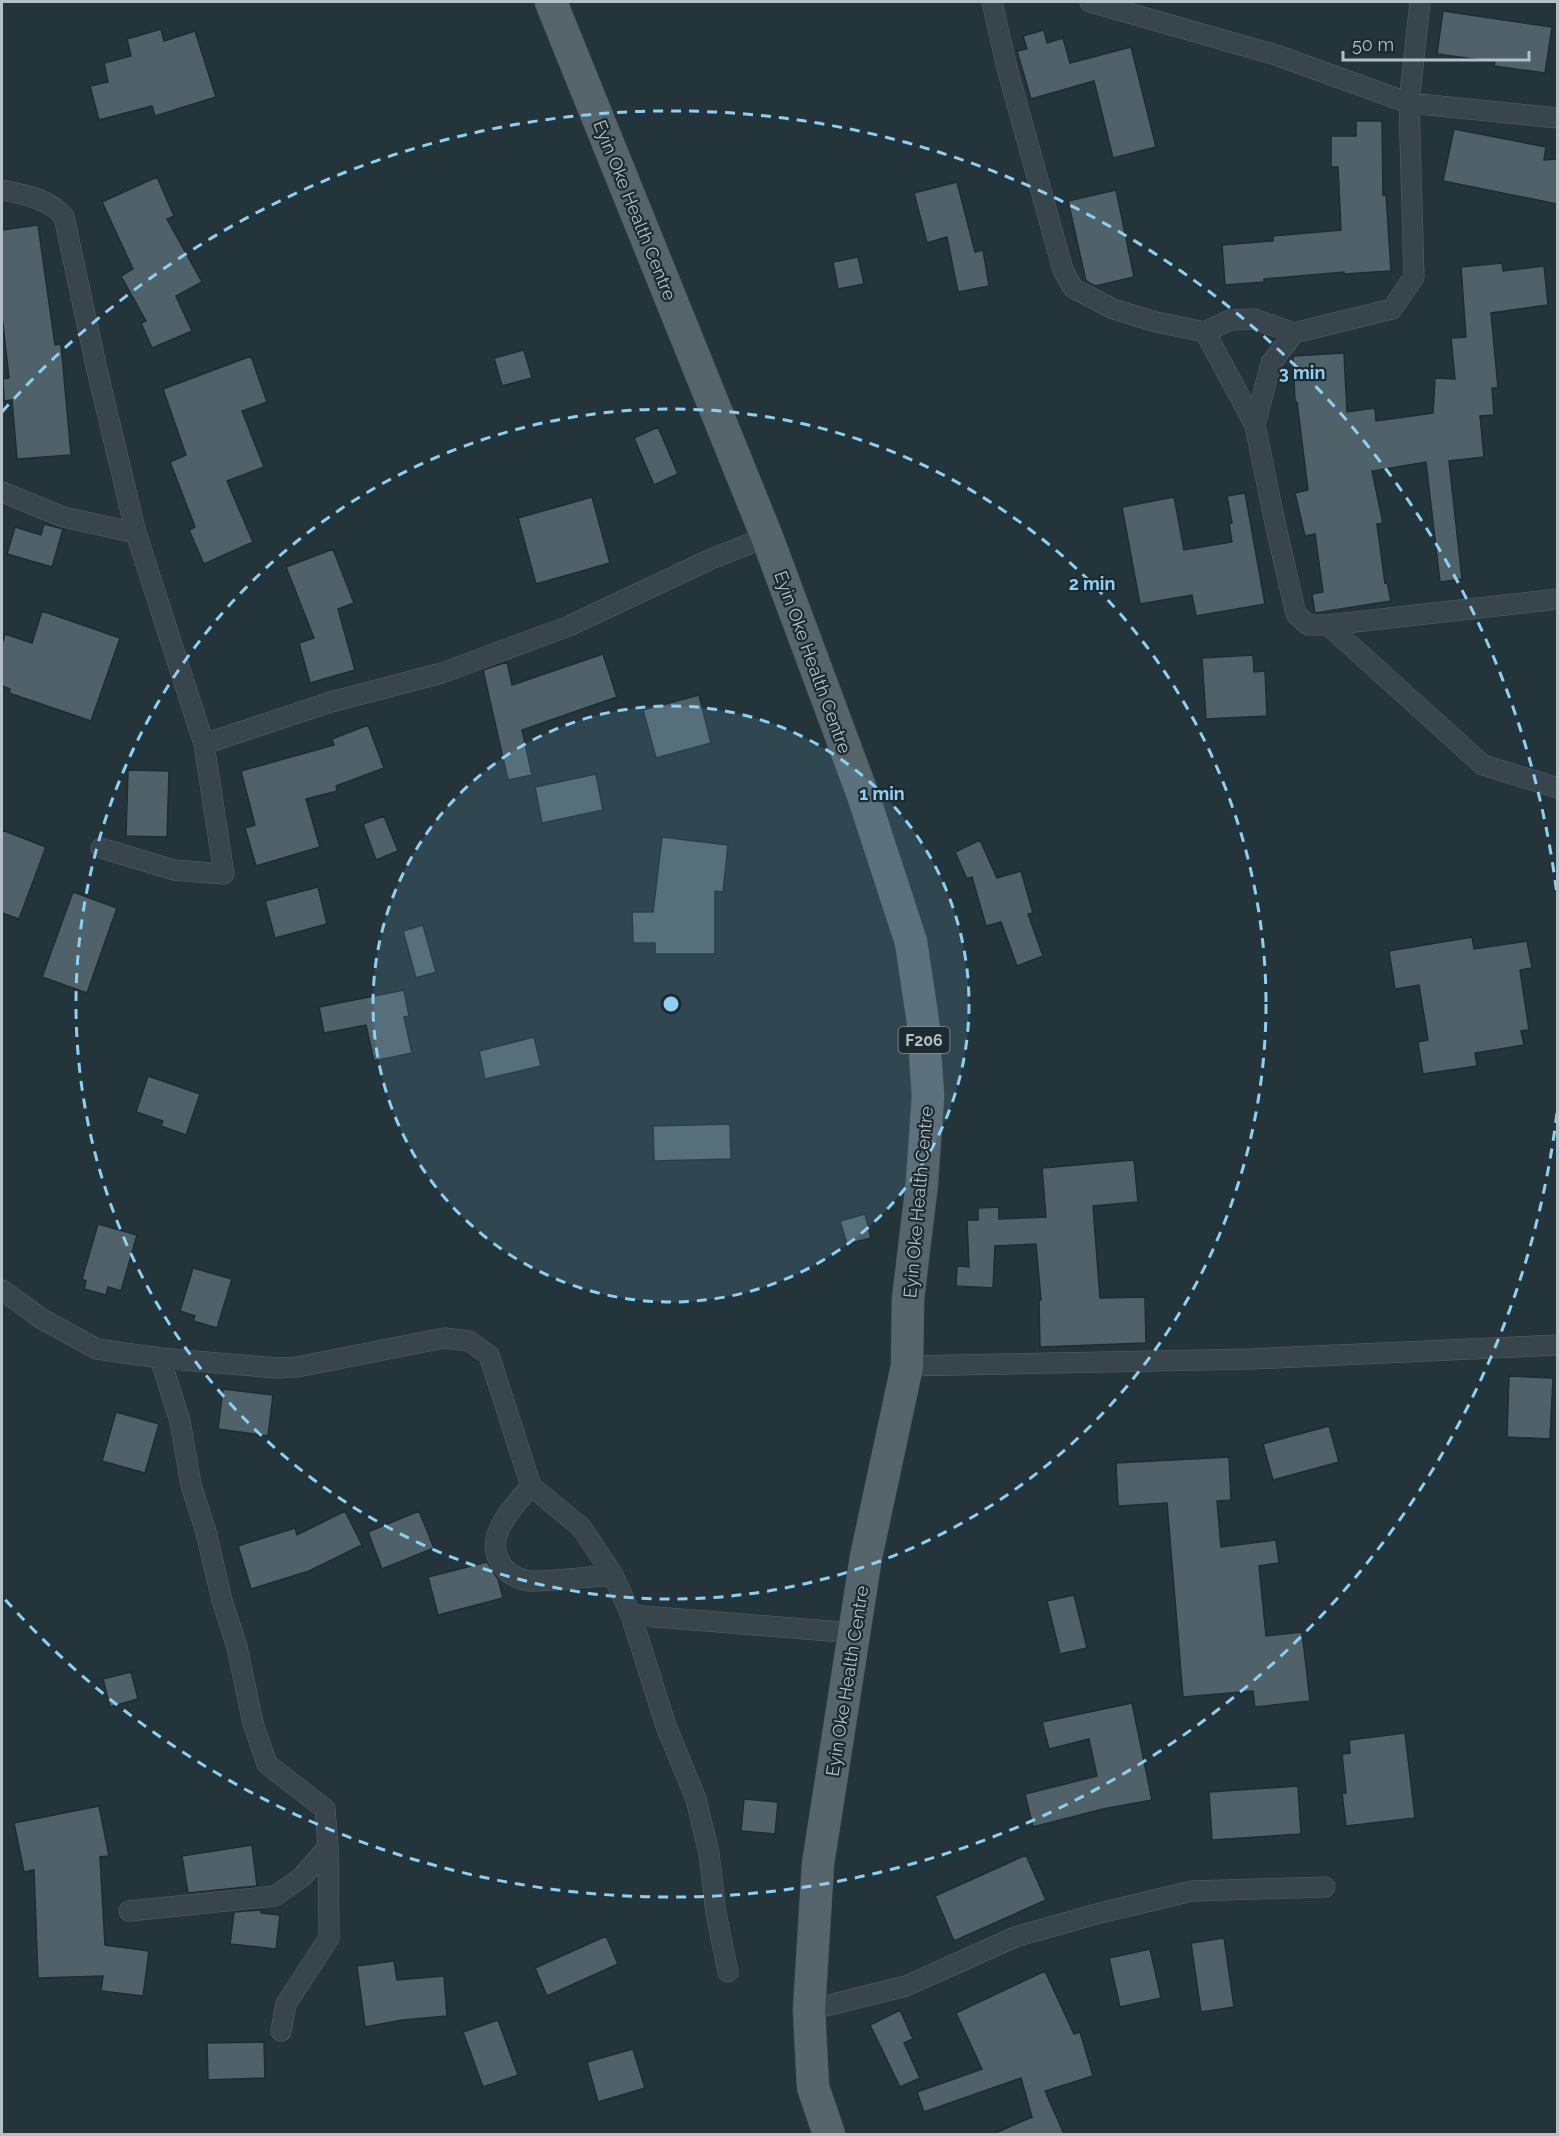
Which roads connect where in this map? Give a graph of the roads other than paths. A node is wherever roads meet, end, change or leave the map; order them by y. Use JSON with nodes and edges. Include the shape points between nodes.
{"nodes":[{"id":1,"x":551,"y":2,"type":"edge"},
{"id":2,"x":992,"y":2,"type":"edge"},
{"id":3,"x":1090,"y":2,"type":"edge"},
{"id":4,"x":1420,"y":2,"type":"edge"},
{"id":5,"x":1409,"y":103,"type":"junction"},
{"id":6,"x":1557,"y":118,"type":"edge"},
{"id":7,"x":2,"y":189,"type":"edge"},
{"id":8,"x":1205,"y":332,"type":"junction"},
{"id":9,"x":1294,"y":333,"type":"junction"},
{"id":10,"x":1255,"y":425,"type":"junction"},
{"id":11,"x":2,"y":492,"type":"edge"},
{"id":12,"x":136,"y":533,"type":"junction"},
{"id":13,"x":767,"y":537,"type":"junction"},
{"id":14,"x":1557,"y":600,"type":"edge"},
{"id":15,"x":1328,"y":625,"type":"junction"},
{"id":16,"x":204,"y":744,"type":"junction"},
{"id":17,"x":1557,"y":788,"type":"edge"},
{"id":18,"x":101,"y":848,"type":"dead end"},
{"id":19,"x":2,"y":1290,"type":"edge"},
{"id":20,"x":1557,"y":1345,"type":"edge"},
{"id":21,"x":160,"y":1358,"type":"junction"},
{"id":22,"x":907,"y":1366,"type":"junction"},
{"id":23,"x":531,"y":1486,"type":"junction"},
{"id":24,"x":614,"y":1575,"type":"junction"},
{"id":25,"x":631,"y":1615,"type":"junction"},
{"id":26,"x":854,"y":1633,"type":"junction"},
{"id":27,"x":328,"y":1847,"type":"junction"},
{"id":28,"x":1325,"y":1887,"type":"dead end"},
{"id":29,"x":129,"y":1911,"type":"dead end"},
{"id":30,"x":728,"y":1972,"type":"dead end"},
{"id":31,"x":809,"y":2010,"type":"junction"},
{"id":32,"x":282,"y":2031,"type":"dead end"},
{"id":33,"x":829,"y":2134,"type":"edge"}],
"edges":[{"from":1,"to":13,"type":"main road","name":"Eyin Oke Health Centre","number":"F206"},
{"from":2,"to":8,"type":"street","via":[[1063,270],[1073,288],[1113,309]]},
{"from":3,"to":5,"type":"street","via":[[1276,55]]},
{"from":4,"to":5,"type":"street"},
{"from":5,"to":6,"type":"street"},
{"from":5,"to":9,"type":"street","via":[[1414,277],[1392,309]]},
{"from":7,"to":12,"type":"street","via":[[39,199],[56,207],[64,217]]},
{"from":8,"to":9,"type":"street","via":[[1230,320],[1254,320]]},
{"from":8,"to":10,"type":"street"},
{"from":9,"to":10,"type":"street","via":[[1271,363]]},
{"from":10,"to":15,"type":"street","via":[[1296,614],[1308,625]]},
{"from":11,"to":12,"type":"street","via":[[63,517]]},
{"from":12,"to":16,"type":"street"},
{"from":13,"to":16,"type":"street","via":[[569,626],[442,673],[331,702]]},
{"from":13,"to":22,"type":"main road","name":"Eyin Oke Health Centre","number":"F206","via":[[863,795],[911,942],[923,1022],[928,1096],[908,1299]]},
{"from":14,"to":15,"type":"street"},
{"from":15,"to":17,"type":"street","via":[[1483,765]]},
{"from":16,"to":18,"type":"street","via":[[224,874],[174,870]]},
{"from":19,"to":21,"type":"street","via":[[42,1320],[97,1349]]},
{"from":20,"to":22,"type":"street","via":[[1251,1359]]},
{"from":21,"to":23,"type":"street","via":[[297,1367],[444,1338],[469,1341],[489,1355]]},
{"from":21,"to":27,"type":"street","via":[[180,1421],[191,1485],[267,1764],[325,1809]]},
{"from":22,"to":26,"type":"main road","name":"Eyin Oke Health Centre","number":"F206","via":[[866,1557]]},
{"from":23,"to":24,"type":"street","via":[[581,1527]]},
{"from":23,"to":24,"type":"street","via":[[495,1538],[498,1560],[512,1576],[527,1581]]},
{"from":24,"to":25,"type":"street"},
{"from":25,"to":26,"type":"street"},
{"from":25,"to":30,"type":"street","via":[[666,1726],[696,1799]]},
{"from":26,"to":31,"type":"main road","name":"Eyin Oke Health Centre","number":"F206","via":[[818,1864]]},
{"from":27,"to":29,"type":"street","via":[[302,1878],[276,1896]]},
{"from":27,"to":32,"type":"street","via":[[329,1938],[286,2004]]},
{"from":28,"to":31,"type":"street","via":[[1192,1891],[1112,1910],[1015,1937],[906,1986]]},
{"from":31,"to":33,"type":"main road","name":"Eyin Oke Health Centre","number":"F206","via":[[813,2087]]}]}
